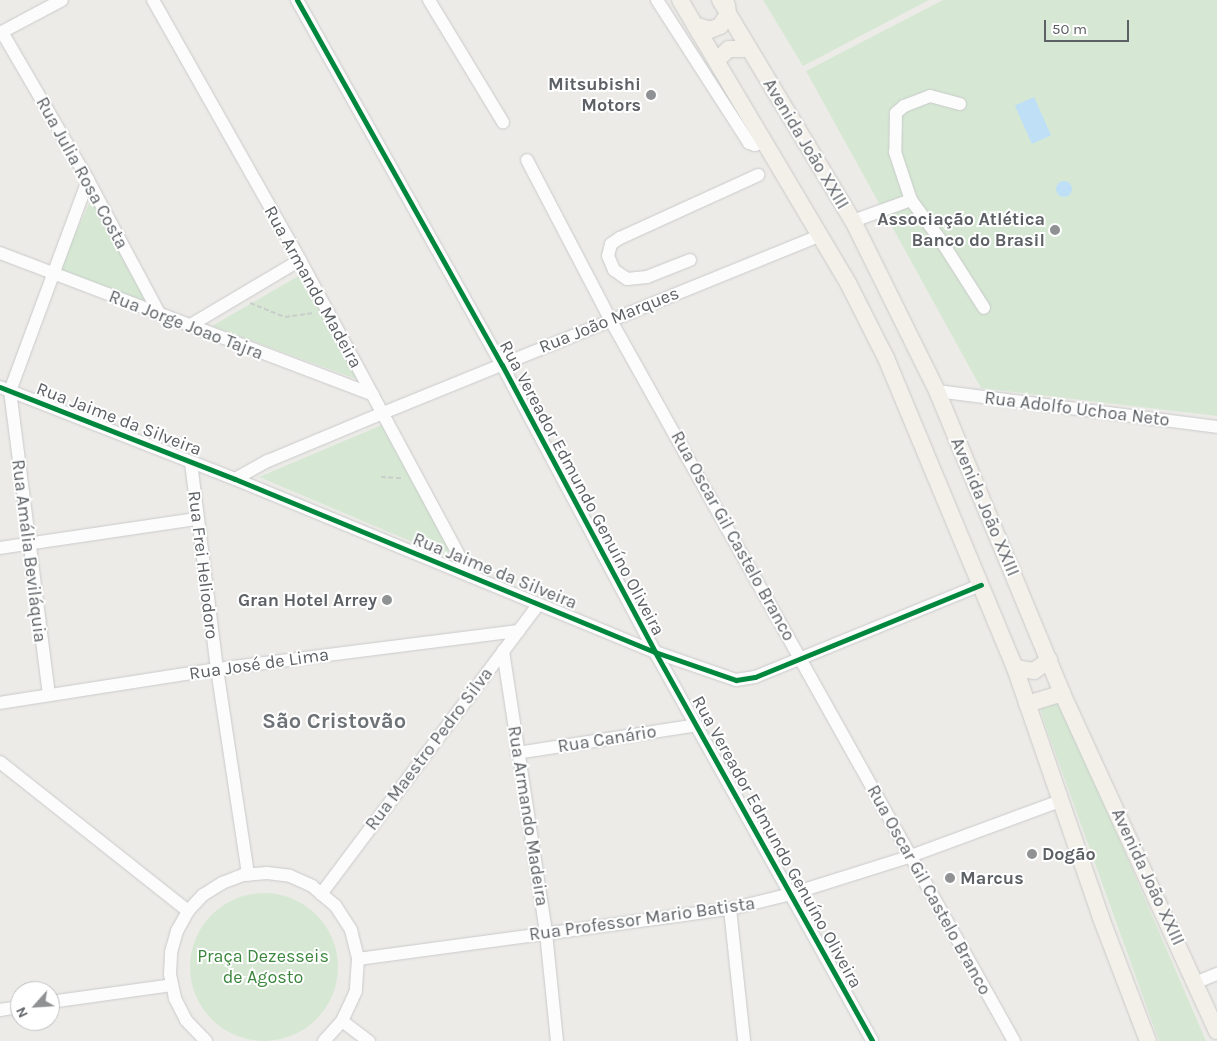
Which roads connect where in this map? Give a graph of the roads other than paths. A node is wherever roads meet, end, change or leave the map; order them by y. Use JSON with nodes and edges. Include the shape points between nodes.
{"nodes":[{"id":1,"x":62,"y":0,"type":"edge"},
{"id":2,"x":153,"y":0,"type":"edge"},
{"id":3,"x":297,"y":0,"type":"edge"},
{"id":4,"x":429,"y":0,"type":"edge"},
{"id":5,"x":657,"y":0,"type":"edge"},
{"id":6,"x":680,"y":0,"type":"edge"},
{"id":7,"x":720,"y":0,"type":"edge"},
{"id":8,"x":38,"y":5,"type":"edge"},
{"id":9,"x":727,"y":7,"type":"edge"},
{"id":10,"x":699,"y":31,"type":"junction"},
{"id":11,"x":1,"y":33,"type":"edge"},
{"id":12,"x":683,"y":41,"type":"junction"},
{"id":13,"x":748,"y":50,"type":"junction"},
{"id":14,"x":717,"y":60,"type":"junction"},
{"id":15,"x":702,"y":71,"type":"junction"},
{"id":16,"x":960,"y":104,"type":"dead end"},
{"id":17,"x":503,"y":122,"type":"dead end"},
{"id":18,"x":763,"y":142,"type":"junction"},
{"id":19,"x":527,"y":160,"type":"dead end"},
{"id":20,"x":758,"y":175,"type":"dead end"},
{"id":21,"x":88,"y":180,"type":"junction"},
{"id":22,"x":911,"y":200,"type":"junction"},
{"id":23,"x":853,"y":221,"type":"junction"},
{"id":24,"x":819,"y":236,"type":"junction"},
{"id":25,"x":0,"y":252,"type":"edge"},
{"id":26,"x":300,"y":260,"type":"junction"},
{"id":27,"x":690,"y":260,"type":"dead end"},
{"id":28,"x":53,"y":274,"type":"junction"},
{"id":29,"x":984,"y":308,"type":"dead end"},
{"id":30,"x":160,"y":315,"type":"junction"},
{"id":31,"x":610,"y":319,"type":"junction"},
{"id":32,"x":189,"y":326,"type":"junction"},
{"id":33,"x":502,"y":365,"type":"junction"},
{"id":34,"x":5,"y":389,"type":"edge"},
{"id":35,"x":937,"y":391,"type":"junction"},
{"id":36,"x":372,"y":395,"type":"junction"},
{"id":37,"x":383,"y":413,"type":"junction"},
{"id":38,"x":1217,"y":427,"type":"edge"},
{"id":39,"x":191,"y":463,"type":"junction"},
{"id":40,"x":234,"y":479,"type":"junction"},
{"id":41,"x":197,"y":519,"type":"junction"},
{"id":42,"x":27,"y":544,"type":"junction"},
{"id":43,"x":0,"y":548,"type":"edge"},
{"id":44,"x":470,"y":576,"type":"junction"},
{"id":45,"x":981,"y":585,"type":"junction"},
{"id":46,"x":538,"y":605,"type":"junction"},
{"id":47,"x":519,"y":631,"type":"junction"},
{"id":48,"x":502,"y":651,"type":"junction"},
{"id":49,"x":655,"y":652,"type":"junction"},
{"id":50,"x":802,"y":659,"type":"junction"},
{"id":51,"x":1049,"y":660,"type":"junction"},
{"id":52,"x":1015,"y":668,"type":"junction"},
{"id":53,"x":217,"y":669,"type":"junction"},
{"id":54,"x":1062,"y":693,"type":"junction"},
{"id":55,"x":49,"y":695,"type":"junction"},
{"id":56,"x":0,"y":703,"type":"edge"},
{"id":57,"x":1027,"y":704,"type":"junction"},
{"id":58,"x":697,"y":725,"type":"junction"},
{"id":59,"x":518,"y":753,"type":"junction"},
{"id":60,"x":0,"y":762,"type":"edge"},
{"id":61,"x":1060,"y":801,"type":"junction"},
{"id":62,"x":908,"y":857,"type":"junction"},
{"id":63,"x":248,"y":875,"type":"junction"},
{"id":64,"x":321,"y":894,"type":"junction"},
{"id":65,"x":791,"y":894,"type":"junction"},
{"id":66,"x":730,"y":909,"type":"junction"},
{"id":67,"x":188,"y":911,"type":"junction"},
{"id":68,"x":546,"y":933,"type":"junction"},
{"id":69,"x":358,"y":959,"type":"junction"},
{"id":70,"x":1217,"y":974,"type":"edge"},
{"id":71,"x":1197,"y":982,"type":"junction"},
{"id":72,"x":172,"y":985,"type":"junction"},
{"id":73,"x":60,"y":1001,"type":"edge"},
{"id":74,"x":342,"y":1021,"type":"junction"},
{"id":75,"x":1217,"y":1031,"type":"edge"},
{"id":76,"x":206,"y":1041,"type":"edge"},
{"id":77,"x":324,"y":1041,"type":"edge"},
{"id":78,"x":369,"y":1041,"type":"edge"},
{"id":79,"x":557,"y":1041,"type":"edge"},
{"id":80,"x":744,"y":1041,"type":"edge"},
{"id":81,"x":872,"y":1041,"type":"edge"},
{"id":82,"x":1014,"y":1041,"type":"edge"},
{"id":83,"x":1148,"y":1041,"type":"edge"}],
"edges":[{"from":1,"to":8,"type":"street"},
{"from":2,"to":26,"type":"street","name":"Rua Armando Madeira"},
{"from":3,"to":33,"type":"street","name":"Rua Vereador Edmundo Genuíno Oliveira"},
{"from":4,"to":17,"type":"street"},
{"from":5,"to":12,"type":"street"},
{"from":6,"to":10,"type":"main road","name":"Avenida João XXIII"},
{"from":7,"to":9,"type":"main road","name":"Avenida João XXIII"},
{"from":8,"to":11,"type":"street"},
{"from":9,"to":10,"type":"main road","via":[[714,29]]},
{"from":9,"to":13,"type":"main road","name":"Avenida João XXIII"},
{"from":10,"to":12,"type":"street"},
{"from":10,"to":14,"type":"main road","name":"Avenida João XXIII"},
{"from":11,"to":21,"type":"street","name":"Rua Julia Rosa Costa"},
{"from":12,"to":15,"type":"street"},
{"from":13,"to":14,"type":"main road","via":[[729,49]]},
{"from":13,"to":23,"type":"main road","name":"Avenida João XXIII"},
{"from":14,"to":15,"type":"street"},
{"from":14,"to":18,"type":"main road","name":"Avenida João XXIII"},
{"from":15,"to":18,"type":"street","via":[[749,143]]},
{"from":16,"to":22,"type":"street","via":[[930,96],[918,99],[896,113],[895,152]]},
{"from":18,"to":24,"type":"main road","name":"Avenida João XXIII"},
{"from":19,"to":31,"type":"street","name":"Rua Oscar Gil Castelo Branco"},
{"from":20,"to":27,"type":"street","via":[[620,238],[611,244],[608,256],[614,270],[627,279],[655,274]]},
{"from":21,"to":28,"type":"street","name":"Rua Amália Beviláquia"},
{"from":21,"to":30,"type":"street","name":"Rua Julia Rosa Costa"},
{"from":22,"to":23,"type":"street"},
{"from":22,"to":29,"type":"street"},
{"from":23,"to":35,"type":"main road","name":"Avenida João XXIII"},
{"from":24,"to":31,"type":"street","name":"Rua João Marques"},
{"from":24,"to":45,"type":"main road","name":"Avenida João XXIII","via":[[849,285],[886,358]]},
{"from":25,"to":28,"type":"street","name":"Rua Jorge Joao Tajra"},
{"from":26,"to":32,"type":"street"},
{"from":26,"to":36,"type":"street","name":"Rua Armando Madeira"},
{"from":28,"to":30,"type":"street","name":"Rua Jorge Joao Tajra"},
{"from":28,"to":34,"type":"street","name":"Rua Amália Beviláquia"},
{"from":30,"to":32,"type":"street","name":"Rua Jorge Joao Tajra"},
{"from":31,"to":33,"type":"street","name":"Rua João Marques"},
{"from":31,"to":50,"type":"street","name":"Rua Oscar Gil Castelo Branco"},
{"from":32,"to":36,"type":"street","name":"Rua Jorge Joao Tajra"},
{"from":33,"to":37,"type":"street","name":"Rua João Marques"},
{"from":33,"to":49,"type":"street","name":"Rua Vereador Edmundo Genuíno Oliveira"},
{"from":34,"to":39,"type":"street","name":"Rua Jaime da Silveira"},
{"from":34,"to":42,"type":"street","name":"Rua Amália Beviláquia"},
{"from":35,"to":38,"type":"street","name":"Rua Adolfo Uchoa Neto"},
{"from":35,"to":51,"type":"main road","name":"Avenida João XXIII"},
{"from":36,"to":37,"type":"street","name":"Rua Armando Madeira"},
{"from":37,"to":40,"type":"street","name":"Rua João Marques","via":[[268,461]]},
{"from":37,"to":44,"type":"street","name":"Rua Armando Madeira"},
{"from":39,"to":40,"type":"street","name":"Rua Jaime da Silveira"},
{"from":39,"to":41,"type":"street","name":"Rua Frei Heliodoro"},
{"from":40,"to":44,"type":"street","name":"Rua Jaime da Silveira"},
{"from":41,"to":42,"type":"street"},
{"from":41,"to":53,"type":"street","name":"Rua Frei Heliodoro"},
{"from":42,"to":43,"type":"street"},
{"from":42,"to":55,"type":"street","name":"Rua Amália Beviláquia"},
{"from":44,"to":46,"type":"street","name":"Rua Jaime da Silveira"},
{"from":45,"to":50,"type":"street","name":"Rua Jaime da Silveira"},
{"from":45,"to":52,"type":"main road","name":"Avenida João XXIII"},
{"from":46,"to":47,"type":"street","name":"Rua Maestro Pedro Silva"},
{"from":46,"to":49,"type":"street","name":"Rua Jaime da Silveira"},
{"from":47,"to":48,"type":"street","name":"Rua Maestro Pedro Silva"},
{"from":47,"to":53,"type":"street","name":"Rua José de Lima"},
{"from":48,"to":59,"type":"street","name":"Rua Armando Madeira"},
{"from":48,"to":64,"type":"street","name":"Rua Maestro Pedro Silva"},
{"from":49,"to":50,"type":"street","name":"Rua Jaime da Silveira","via":[[736,680],[755,677]]},
{"from":49,"to":58,"type":"street","name":"Rua Vereador Edmundo Genuíno Oliveira"},
{"from":50,"to":62,"type":"street","name":"Rua Oscar Gil Castelo Branco"},
{"from":51,"to":52,"type":"main road","via":[[1034,671]]},
{"from":51,"to":54,"type":"main road","name":"Avenida João XXIII"},
{"from":52,"to":57,"type":"main road","name":"Avenida João XXIII"},
{"from":53,"to":55,"type":"street","name":"Rua José de Lima"},
{"from":53,"to":63,"type":"street","name":"Rua Frei Heliodoro"},
{"from":54,"to":57,"type":"main road"},
{"from":54,"to":71,"type":"main road","name":"Avenida João XXIII"},
{"from":55,"to":56,"type":"street","name":"Rua José de Lima"},
{"from":57,"to":61,"type":"main road","name":"Avenida João XXIII"},
{"from":58,"to":59,"type":"street","name":"Rua Canário"},
{"from":58,"to":65,"type":"street","name":"Rua Vereador Edmundo Genuíno Oliveira"},
{"from":59,"to":68,"type":"street","name":"Rua Armando Madeira"},
{"from":60,"to":67,"type":"street"},
{"from":61,"to":62,"type":"street","name":"Rua Professor Mario Batista"},
{"from":61,"to":83,"type":"main road","name":"Avenida João XXIII"},
{"from":62,"to":65,"type":"street","name":"Rua Professor Mario Batista"},
{"from":62,"to":82,"type":"street","name":"Rua Oscar Gil Castelo Branco"},
{"from":63,"to":64,"type":"street","via":[[290,876]]},
{"from":63,"to":67,"type":"street","via":[[222,883]]},
{"from":64,"to":69,"type":"street","via":[[335,905],[351,930]]},
{"from":65,"to":66,"type":"street","name":"Rua Professor Mario Batista"},
{"from":65,"to":81,"type":"street","name":"Rua Vereador Edmundo Genuíno Oliveira"},
{"from":66,"to":68,"type":"street","name":"Rua Professor Mario Batista"},
{"from":66,"to":80,"type":"street"},
{"from":67,"to":72,"type":"street","via":[[177,930],[171,952]]},
{"from":68,"to":69,"type":"street","name":"Rua Professor Mario Batista"},
{"from":68,"to":79,"type":"street","name":"Rua Armando Madeira"},
{"from":69,"to":74,"type":"street","via":[[356,991]]},
{"from":70,"to":71,"type":"street"},
{"from":71,"to":75,"type":"main road","name":"Avenida João XXIII"},
{"from":72,"to":73,"type":"street"},
{"from":72,"to":76,"type":"street","via":[[186,1020]]},
{"from":74,"to":77,"type":"street"},
{"from":74,"to":78,"type":"street"}]}
